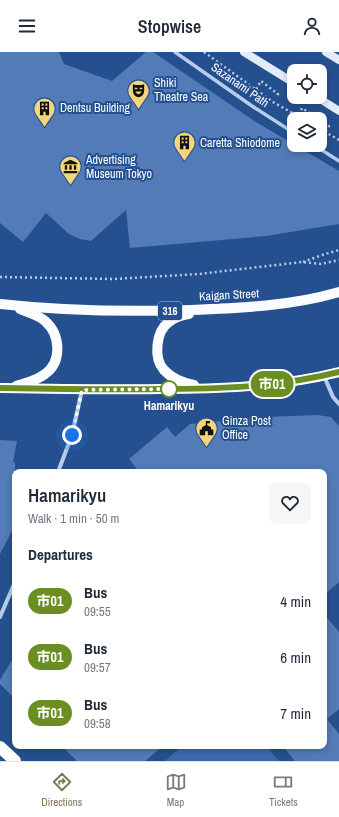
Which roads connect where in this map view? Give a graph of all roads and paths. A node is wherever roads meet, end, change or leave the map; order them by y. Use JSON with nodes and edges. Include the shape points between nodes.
{"nodes":[{"id":1,"x":175,"y":52,"type":"edge"},
{"id":2,"x":204,"y":52,"type":"edge"},
{"id":3,"x":244,"y":52,"type":"edge"},
{"id":4,"x":326,"y":52,"type":"edge"},
{"id":5,"x":339,"y":60,"type":"edge"},
{"id":6,"x":287,"y":79,"type":"edge"},
{"id":7,"x":256,"y":89,"type":"junction"},
{"id":8,"x":277,"y":95,"type":"dead end"},
{"id":9,"x":327,"y":103,"type":"edge"},
{"id":10,"x":301,"y":110,"type":"dead end"},
{"id":11,"x":339,"y":111,"type":"edge"},
{"id":12,"x":291,"y":112,"type":"edge"},
{"id":13,"x":308,"y":112,"type":"edge"},
{"id":14,"x":287,"y":128,"type":"edge"},
{"id":15,"x":327,"y":133,"type":"edge"},
{"id":16,"x":339,"y":140,"type":"edge"},
{"id":17,"x":325,"y":152,"type":"edge"},
{"id":18,"x":339,"y":161,"type":"edge"},
{"id":19,"x":339,"y":250,"type":"edge"},
{"id":20,"x":339,"y":260,"type":"edge"},
{"id":21,"x":302,"y":262,"type":"junction"},
{"id":22,"x":0,"y":277,"type":"edge"},
{"id":23,"x":339,"y":292,"type":"edge"},
{"id":24,"x":4,"y":304,"type":"edge"},
{"id":25,"x":206,"y":309,"type":"junction"},
{"id":26,"x":339,"y":372,"type":"edge"},
{"id":27,"x":324,"y":376,"type":"junction"},
{"id":28,"x":4,"y":388,"type":"edge"},
{"id":29,"x":208,"y":389,"type":"junction"},
{"id":30,"x":82,"y":390,"type":"junction"},
{"id":31,"x":339,"y":404,"type":"edge"},
{"id":32,"x":59,"y":469,"type":"edge"},
{"id":33,"x":12,"y":589,"type":"edge"},
{"id":34,"x":0,"y":617,"type":"edge"},
{"id":35,"x":0,"y":747,"type":"edge"},
{"id":36,"x":15,"y":761,"type":"edge"}],
"edges":[{"from":1,"to":14,"type":"street","name":"Sazanami Path"},
{"from":2,"to":7,"type":"path"},
{"from":3,"to":6,"type":"main road"},
{"from":4,"to":5,"type":"main road"},
{"from":7,"to":8,"type":"path","via":[[261,81]]},
{"from":7,"to":12,"type":"path"},
{"from":9,"to":11,"type":"main road"},
{"from":10,"to":13,"type":"path","via":[[302,108]]},
{"from":15,"to":16,"type":"path"},
{"from":17,"to":18,"type":"street"},
{"from":19,"to":21,"type":"path"},
{"from":20,"to":21,"type":"path","via":[[321,264]]},
{"from":21,"to":22,"type":"path","via":[[199,274],[114,279]]},
{"from":23,"to":25,"type":"main road","name":"Kaigan Street","number":"316","via":[[256,307]]},
{"from":24,"to":25,"type":"main road","name":"Kaigan Street","number":"316","via":[[92,311]]},
{"from":24,"to":28,"type":"main road","via":[[36,315],[45,321],[52,328],[58,351],[54,365],[46,373],[37,379]]},
{"from":25,"to":29,"type":"main road","via":[[178,316],[168,322],[161,332],[157,346],[163,369],[184,383]]},
{"from":26,"to":27,"type":"main road"},
{"from":27,"to":29,"type":"main road","via":[[279,384]]},
{"from":27,"to":31,"type":"street"},
{"from":28,"to":30,"type":"main road"},
{"from":29,"to":30,"type":"main road"},
{"from":30,"to":32,"type":"street","via":[[72,435]]},
{"from":33,"to":34,"type":"street"},
{"from":35,"to":36,"type":"highway"}]}
